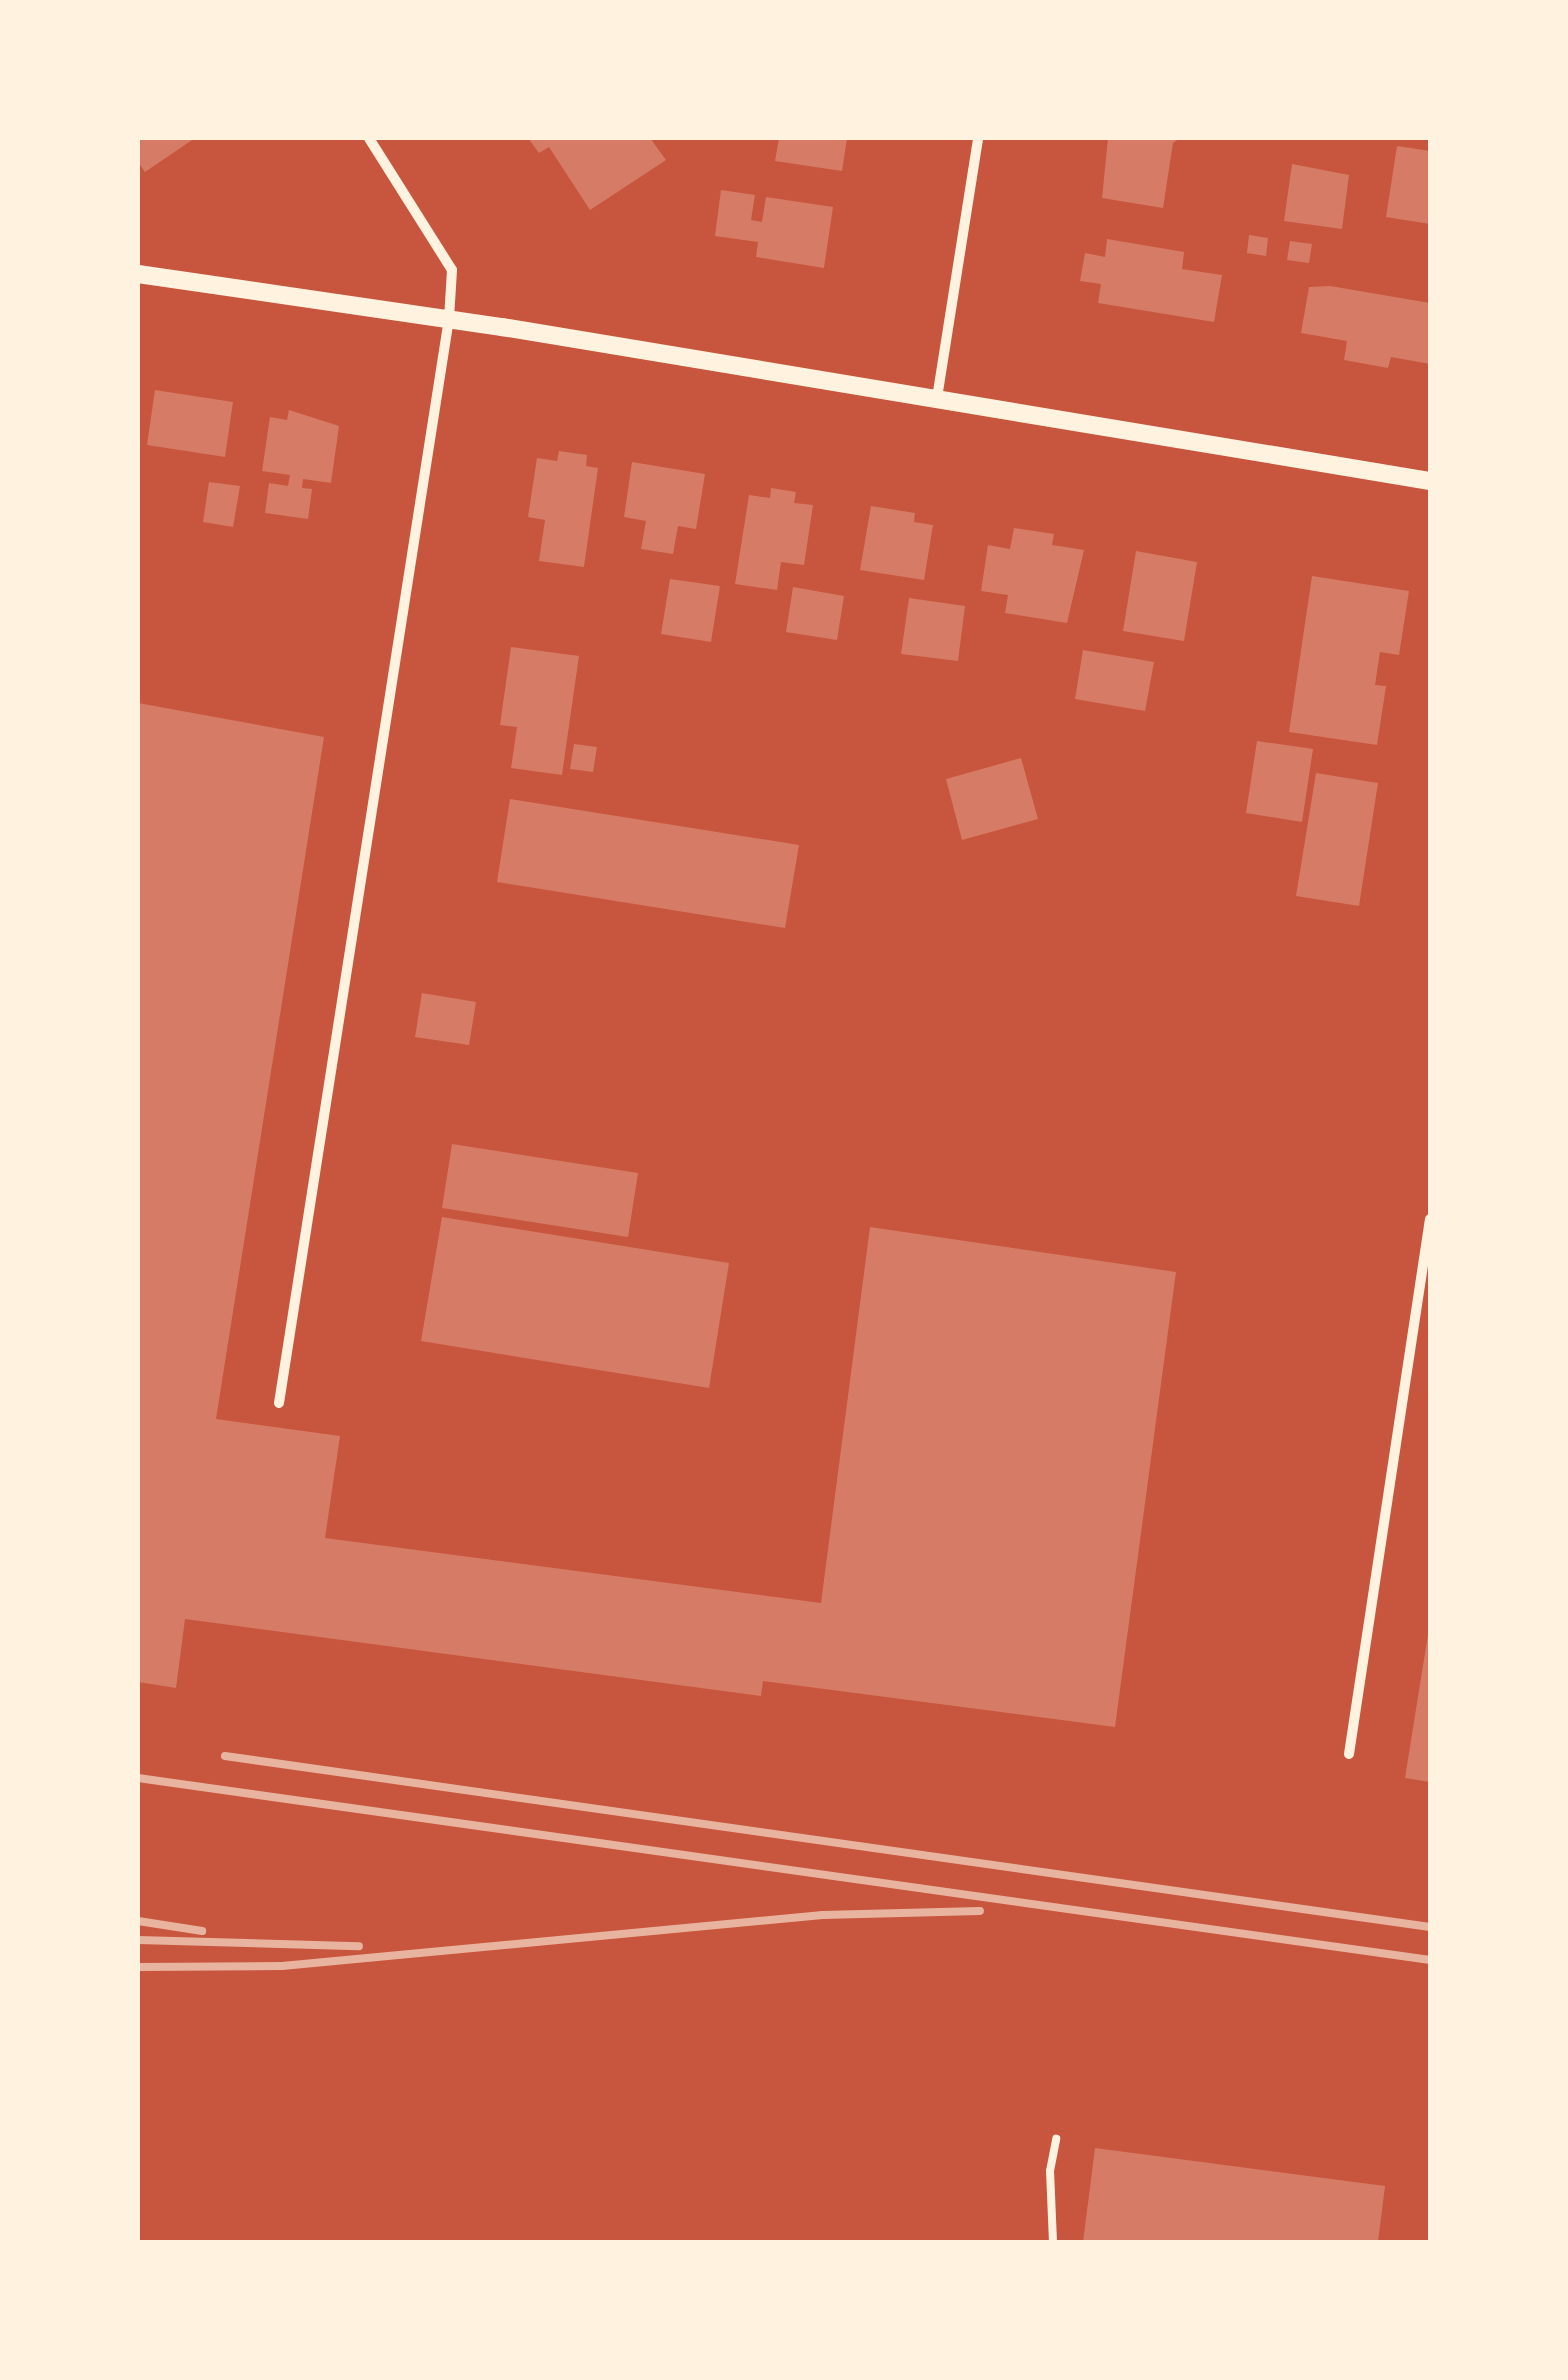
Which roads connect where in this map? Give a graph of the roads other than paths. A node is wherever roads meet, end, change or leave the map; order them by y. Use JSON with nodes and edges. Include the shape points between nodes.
{"nodes":[{"id":1,"x":369,"y":138,"type":"edge"},
{"id":2,"x":978,"y":138,"type":"edge"},
{"id":3,"x":138,"y":274,"type":"edge"},
{"id":4,"x":449,"y":319,"type":"junction"},
{"id":5,"x":937,"y":398,"type":"junction"},
{"id":6,"x":1430,"y":481,"type":"edge"},
{"id":7,"x":1430,"y":1219,"type":"edge"},
{"id":8,"x":279,"y":1404,"type":"dead end"},
{"id":9,"x":1349,"y":1754,"type":"dead end"},
{"id":10,"x":1056,"y":2139,"type":"dead end"},
{"id":11,"x":1053,"y":2242,"type":"edge"}],
"edges":[{"from":1,"to":4,"type":"street","via":[[452,270]]},
{"from":2,"to":5,"type":"street"},
{"from":3,"to":4,"type":"street"},
{"from":4,"to":5,"type":"street"},
{"from":4,"to":8,"type":"street"},
{"from":5,"to":6,"type":"street"},
{"from":7,"to":9,"type":"street"},
{"from":10,"to":11,"type":"lane","via":[[1050,2171]]}]}
